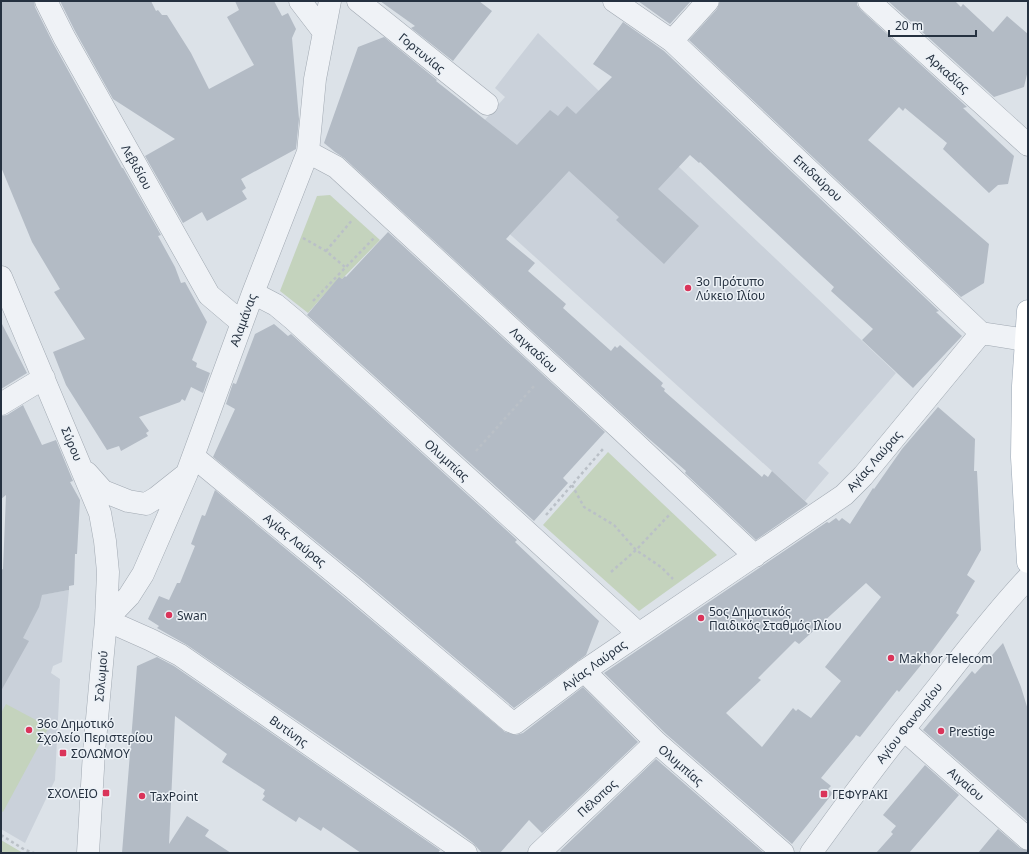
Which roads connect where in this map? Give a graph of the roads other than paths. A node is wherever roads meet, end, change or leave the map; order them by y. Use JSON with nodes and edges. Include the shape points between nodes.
{"nodes":[{"id":1,"x":46,"y":1,"type":"edge"},
{"id":2,"x":300,"y":1,"type":"edge"},
{"id":3,"x":330,"y":1,"type":"edge"},
{"id":4,"x":358,"y":1,"type":"edge"},
{"id":5,"x":614,"y":1,"type":"edge"},
{"id":6,"x":708,"y":1,"type":"edge"},
{"id":7,"x":869,"y":1,"type":"edge"},
{"id":8,"x":324,"y":31,"type":"junction"},
{"id":9,"x":672,"y":41,"type":"junction"},
{"id":10,"x":487,"y":104,"type":"dead end"},
{"id":11,"x":1028,"y":145,"type":"edge"},
{"id":12,"x":308,"y":152,"type":"junction"},
{"id":13,"x":1,"y":277,"type":"edge"},
{"id":14,"x":253,"y":293,"type":"junction"},
{"id":15,"x":1028,"y":312,"type":"edge"},
{"id":16,"x":242,"y":323,"type":"junction"},
{"id":17,"x":981,"y":333,"type":"junction"},
{"id":18,"x":1026,"y":340,"type":"junction"},
{"id":19,"x":44,"y":378,"type":"junction"},
{"id":20,"x":1,"y":404,"type":"edge"},
{"id":21,"x":191,"y":465,"type":"junction"},
{"id":22,"x":81,"y":466,"type":"junction"},
{"id":23,"x":755,"y":556,"type":"junction"},
{"id":24,"x":1028,"y":562,"type":"edge"},
{"id":25,"x":1028,"y":578,"type":"edge"},
{"id":26,"x":106,"y":620,"type":"junction"},
{"id":27,"x":638,"y":633,"type":"junction"},
{"id":28,"x":584,"y":671,"type":"junction"},
{"id":29,"x":904,"y":730,"type":"junction"},
{"id":30,"x":656,"y":742,"type":"junction"},
{"id":31,"x":1028,"y":839,"type":"edge"},
{"id":32,"x":462,"y":852,"type":"edge"},
{"id":33,"x":88,"y":853,"type":"edge"},
{"id":34,"x":538,"y":853,"type":"edge"},
{"id":35,"x":783,"y":853,"type":"edge"},
{"id":36,"x":811,"y":853,"type":"edge"}],
"edges":[{"from":1,"to":16,"type":"street","name":"Λεβιδίου","via":[[209,295]]},
{"from":2,"to":8,"type":"street"},
{"from":3,"to":8,"type":"street","name":"Αλαμάνας"},
{"from":4,"to":10,"type":"street","name":"Γορτυνίας"},
{"from":5,"to":9,"type":"street","name":"Επιδαύρου"},
{"from":6,"to":9,"type":"street"},
{"from":7,"to":11,"type":"street","name":"Αρκαδίας"},
{"from":8,"to":12,"type":"street","name":"Αλαμάνας","via":[[315,79]]},
{"from":9,"to":17,"type":"street","name":"Επιδαύρου"},
{"from":12,"to":14,"type":"street","name":"Αλαμάνας"},
{"from":12,"to":23,"type":"street","name":"Λαγκαδίου","via":[[336,167]]},
{"from":13,"to":19,"type":"street","name":"Σύρου"},
{"from":14,"to":16,"type":"street","name":"Αλαμάνας"},
{"from":14,"to":27,"type":"street","name":"Ολυμπίας","via":[[276,305],[294,320]]},
{"from":15,"to":18,"type":"main road"},
{"from":16,"to":21,"type":"street","name":"Αλαμάνας"},
{"from":17,"to":18,"type":"street"},
{"from":17,"to":23,"type":"street","name":"Αγίας Λαύρας","via":[[864,476],[844,495]]},
{"from":18,"to":24,"type":"main road","via":[[1022,457]]},
{"from":19,"to":20,"type":"street"},
{"from":19,"to":22,"type":"street","name":"Σύρου"},
{"from":21,"to":22,"type":"street","via":[[156,498],[146,504],[128,502],[103,491]]},
{"from":21,"to":26,"type":"street","name":"Αλαμάνας","via":[[143,574],[129,596]]},
{"from":21,"to":28,"type":"street","name":"Αγίας Λαύρας","via":[[353,588],[510,721],[515,723],[520,720]]},
{"from":22,"to":26,"type":"street","name":"Σύρου","via":[[100,513],[106,541]]},
{"from":23,"to":27,"type":"street","name":"Αγίας Λαύρας"},
{"from":25,"to":29,"type":"street","name":"Αγίου Φανουρίου","via":[[998,611]]},
{"from":26,"to":32,"type":"street","name":"Βυτίνης","via":[[180,655]]},
{"from":26,"to":33,"type":"street","name":"Σολωμού"},
{"from":27,"to":28,"type":"street","name":"Αγίας Λαύρας"},
{"from":28,"to":30,"type":"street","name":"Ολυμπίας"},
{"from":29,"to":31,"type":"street","name":"Αιγαίου"},
{"from":29,"to":36,"type":"street","name":"Αγίου Φανουρίου"},
{"from":30,"to":34,"type":"street","name":"Πέλοπος"},
{"from":30,"to":35,"type":"street","name":"Ολυμπίας"}]}
